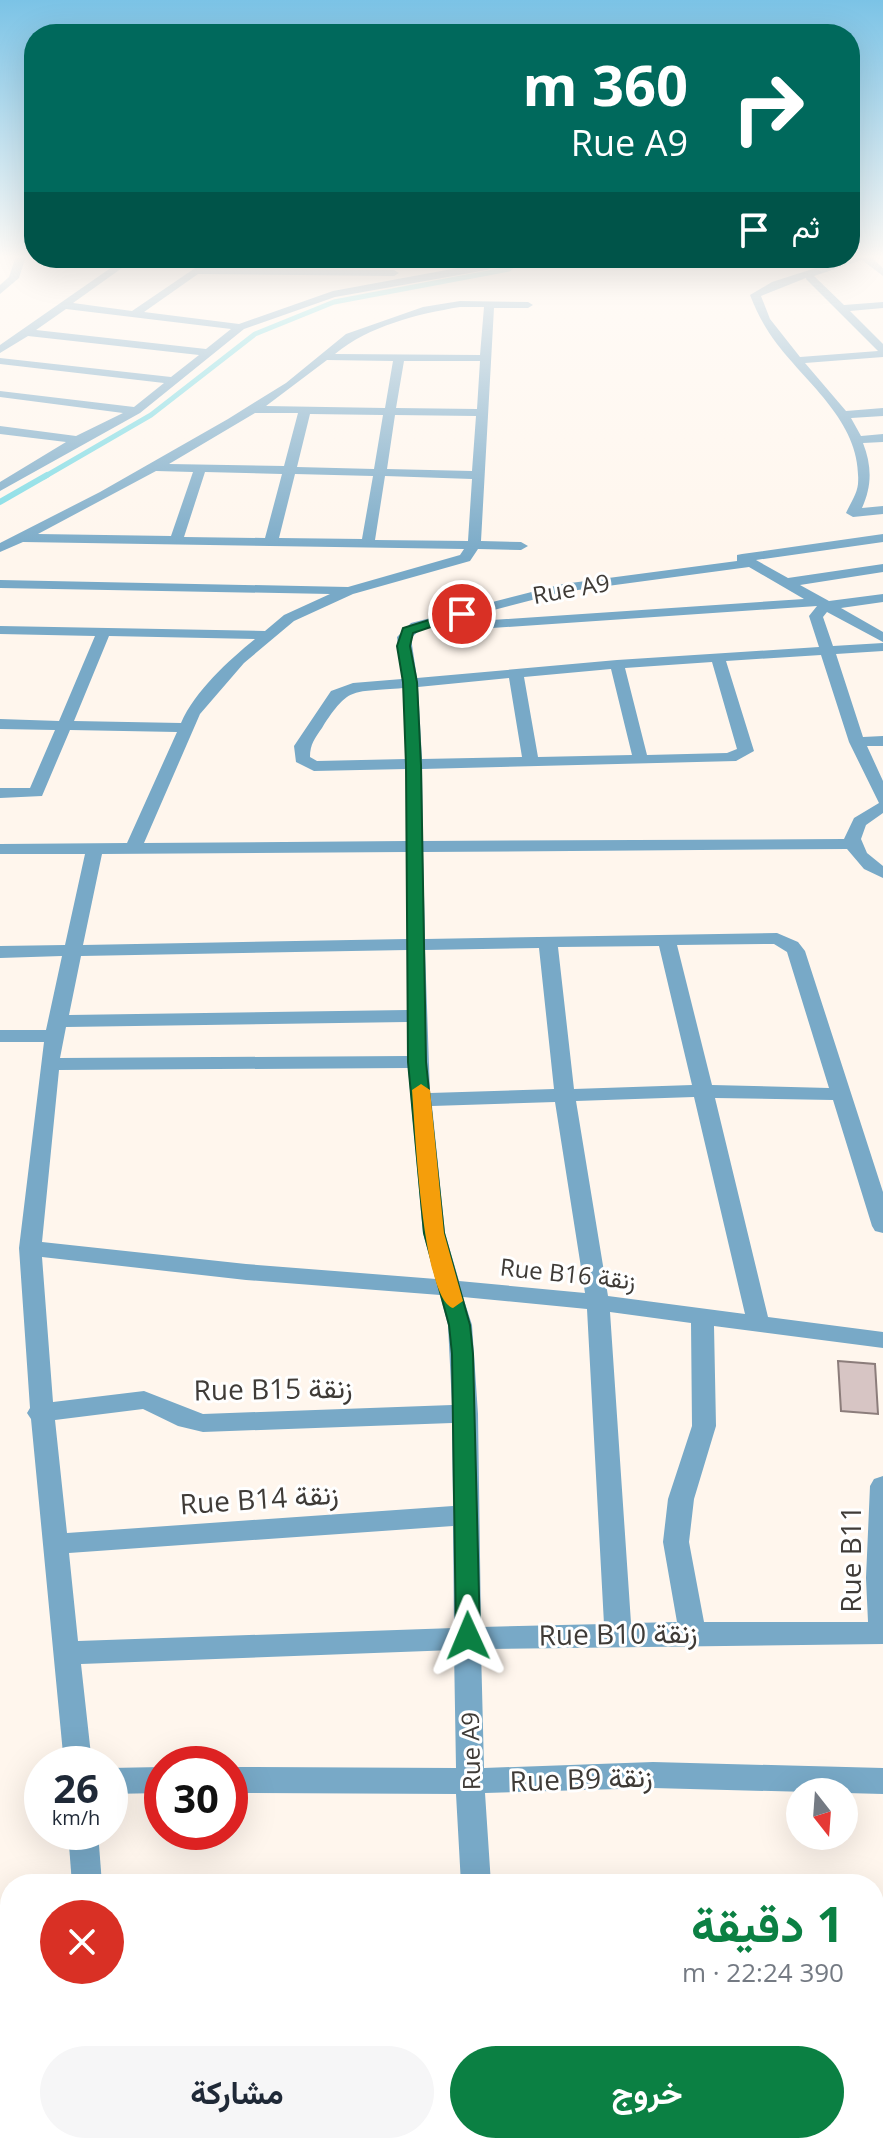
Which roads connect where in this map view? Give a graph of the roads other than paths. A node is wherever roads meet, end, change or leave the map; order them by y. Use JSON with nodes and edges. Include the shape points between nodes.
{"nodes":[{"id":1,"x":206,"y":357,"type":"edge"},
{"id":2,"x":323,"y":357,"type":"joint"},
{"id":3,"x":399,"y":357,"type":"junction"},
{"id":4,"x":795,"y":357,"type":"edge"},
{"id":5,"x":835,"y":357,"type":"edge"},
{"id":6,"x":486,"y":358,"type":"joint"},
{"id":7,"x":798,"y":360,"type":"junction"},
{"id":8,"x":0,"y":361,"type":"edge"},
{"id":9,"x":176,"y":381,"type":"junction"},
{"id":10,"x":0,"y":394,"type":"edge"},
{"id":11,"x":253,"y":409,"type":"junction"},
{"id":12,"x":305,"y":410,"type":"junction"},
{"id":13,"x":136,"y":411,"type":"junction"},
{"id":14,"x":390,"y":412,"type":"junction"},
{"id":15,"x":883,"y":412,"type":"edge"},
{"id":16,"x":482,"y":413,"type":"junction"},
{"id":17,"x":844,"y":415,"type":"junction"},
{"id":18,"x":0,"y":430,"type":"edge"},
{"id":19,"x":883,"y":438,"type":"edge"},
{"id":20,"x":78,"y":440,"type":"junction"},
{"id":21,"x":856,"y":440,"type":"junction"},
{"id":22,"x":155,"y":467,"type":"junction"},
{"id":23,"x":200,"y":468,"type":"junction"},
{"id":24,"x":0,"y":469,"type":"edge"},
{"id":25,"x":290,"y":470,"type":"junction"},
{"id":26,"x":24,"y":472,"type":"junction"},
{"id":27,"x":380,"y":473,"type":"junction"},
{"id":28,"x":478,"y":475,"type":"junction"},
{"id":29,"x":883,"y":483,"type":"edge"},
{"id":30,"x":864,"y":485,"type":"junction"},
{"id":31,"x":0,"y":487,"type":"edge"},
{"id":32,"x":883,"y":510,"type":"edge"},
{"id":33,"x":21,"y":538,"type":"junction"},
{"id":34,"x":883,"y":538,"type":"edge"},
{"id":35,"x":176,"y":540,"type":"junction"},
{"id":36,"x":271,"y":542,"type":"junction"},
{"id":37,"x":368,"y":543,"type":"junction"},
{"id":38,"x":474,"y":545,"type":"junction"},
{"id":39,"x":521,"y":546,"type":"dead end"},
{"id":40,"x":0,"y":548,"type":"edge"},
{"id":41,"x":746,"y":560,"type":"junction"},
{"id":42,"x":883,"y":568,"type":"edge"},
{"id":43,"x":785,"y":583,"type":"junction"},
{"id":44,"x":0,"y":584,"type":"edge"},
{"id":45,"x":348,"y":591,"type":"junction"},
{"id":46,"x":883,"y":598,"type":"edge"},
{"id":47,"x":822,"y":604,"type":"junction"},
{"id":48,"x":883,"y":621,"type":"edge"},
{"id":49,"x":856,"y":622,"type":"junction"},
{"id":50,"x":492,"y":624,"type":"dead end"},
{"id":51,"x":0,"y":631,"type":"edge"},
{"id":52,"x":104,"y":632,"type":"junction"},
{"id":53,"x":269,"y":635,"type":"junction"},
{"id":54,"x":883,"y":638,"type":"edge"},
{"id":55,"x":883,"y":647,"type":"edge"},
{"id":56,"x":828,"y":649,"type":"junction"},
{"id":57,"x":718,"y":658,"type":"junction"},
{"id":58,"x":617,"y":664,"type":"junction"},
{"id":59,"x":516,"y":673,"type":"junction"},
{"id":60,"x":410,"y":682,"type":"junction"},
{"id":61,"x":0,"y":724,"type":"edge"},
{"id":62,"x":65,"y":725,"type":"junction"},
{"id":63,"x":186,"y":728,"type":"junction"},
{"id":64,"x":883,"y":741,"type":"edge"},
{"id":65,"x":857,"y":742,"type":"junction"},
{"id":66,"x":531,"y":761,"type":"junction"},
{"id":67,"x":641,"y":761,"type":"junction"},
{"id":68,"x":414,"y":765,"type":"junction"},
{"id":69,"x":0,"y":793,"type":"edge"},
{"id":70,"x":883,"y":799,"type":"edge"},
{"id":71,"x":883,"y":807,"type":"edge"},
{"id":72,"x":852,"y":844,"type":"junction"},
{"id":73,"x":95,"y":847,"type":"junction"},
{"id":74,"x":134,"y":847,"type":"junction"},
{"id":75,"x":414,"y":847,"type":"junction"},
{"id":76,"x":0,"y":849,"type":"edge"},
{"id":77,"x":883,"y":873,"type":"edge"},
{"id":78,"x":667,"y":940,"type":"junction"},
{"id":79,"x":416,"y":942,"type":"junction"},
{"id":80,"x":548,"y":942,"type":"junction"},
{"id":81,"x":73,"y":951,"type":"junction"},
{"id":82,"x":0,"y":952,"type":"edge"},
{"id":83,"x":415,"y":1016,"type":"junction"},
{"id":84,"x":57,"y":1029,"type":"junction"},
{"id":85,"x":0,"y":1036,"type":"edge"},
{"id":86,"x":417,"y":1062,"type":"junction"},
{"id":87,"x":50,"y":1064,"type":"junction"},
{"id":88,"x":701,"y":1091,"type":"junction"},
{"id":89,"x":564,"y":1093,"type":"junction"},
{"id":90,"x":838,"y":1094,"type":"junction"},
{"id":91,"x":423,"y":1100,"type":"junction"},
{"id":92,"x":883,"y":1226,"type":"edge"},
{"id":93,"x":30,"y":1248,"type":"junction"},
{"id":94,"x":449,"y":1287,"type":"junction"},
{"id":95,"x":598,"y":1302,"type":"junction"},
{"id":96,"x":702,"y":1316,"type":"junction"},
{"id":97,"x":758,"y":1322,"type":"junction"},
{"id":98,"x":883,"y":1340,"type":"edge"},
{"id":99,"x":39,"y":1413,"type":"junction"},
{"id":100,"x":466,"y":1414,"type":"junction"},
{"id":101,"x":883,"y":1486,"type":"edge"},
{"id":102,"x":465,"y":1515,"type":"junction"},
{"id":103,"x":57,"y":1544,"type":"junction"},
{"id":104,"x":692,"y":1632,"type":"junction"},
{"id":105,"x":618,"y":1633,"type":"junction"},
{"id":106,"x":883,"y":1633,"type":"edge"},
{"id":107,"x":468,"y":1636,"type":"junction"},
{"id":108,"x":66,"y":1653,"type":"junction"},
{"id":109,"x":76,"y":1746,"type":"edge"},
{"id":110,"x":248,"y":1780,"type":"edge"},
{"id":111,"x":470,"y":1781,"type":"junction"},
{"id":112,"x":883,"y":1781,"type":"edge"},
{"id":113,"x":84,"y":1850,"type":"edge"},
{"id":114,"x":86,"y":1874,"type":"edge"},
{"id":115,"x":475,"y":1874,"type":"edge"}],
"edges":[{"from":1,"to":9,"type":"street"},
{"from":2,"to":3,"type":"street"},
{"from":2,"to":11,"type":"street"},
{"from":3,"to":6,"type":"street"},
{"from":3,"to":14,"type":"street"},
{"from":4,"to":7,"type":"street"},
{"from":5,"to":7,"type":"street"},
{"from":6,"to":16,"type":"street"},
{"from":7,"to":17,"type":"street"},
{"from":8,"to":9,"type":"street"},
{"from":9,"to":13,"type":"street"},
{"from":10,"to":13,"type":"street"},
{"from":11,"to":12,"type":"street"},
{"from":11,"to":22,"type":"street"},
{"from":12,"to":14,"type":"street"},
{"from":12,"to":25,"type":"street"},
{"from":13,"to":20,"type":"street"},
{"from":14,"to":16,"type":"street"},
{"from":14,"to":27,"type":"street"},
{"from":15,"to":17,"type":"street"},
{"from":16,"to":28,"type":"street"},
{"from":17,"to":21,"type":"street"},
{"from":18,"to":20,"type":"street"},
{"from":19,"to":21,"type":"street"},
{"from":20,"to":26,"type":"street"},
{"from":21,"to":30,"type":"street","via":[[866,461]]},
{"from":22,"to":23,"type":"street"},
{"from":22,"to":33,"type":"street"},
{"from":23,"to":25,"type":"street"},
{"from":23,"to":35,"type":"street"},
{"from":24,"to":26,"type":"street"},
{"from":25,"to":27,"type":"street"},
{"from":25,"to":36,"type":"street"},
{"from":26,"to":31,"type":"street"},
{"from":27,"to":28,"type":"street"},
{"from":27,"to":37,"type":"street"},
{"from":28,"to":38,"type":"street"},
{"from":29,"to":30,"type":"street"},
{"from":30,"to":32,"type":"street","via":[[853,513]]},
{"from":33,"to":35,"type":"street"},
{"from":33,"to":40,"type":"street"},
{"from":34,"to":41,"type":"street"},
{"from":35,"to":36,"type":"street"},
{"from":36,"to":37,"type":"street"},
{"from":37,"to":38,"type":"street"},
{"from":38,"to":39,"type":"street"},
{"from":38,"to":45,"type":"street","via":[[465,558]]},
{"from":41,"to":43,"type":"street"},
{"from":41,"to":60,"type":"street","name":"Rue A9","via":[[563,588],[416,626],[404,637]]},
{"from":42,"to":43,"type":"street"},
{"from":43,"to":47,"type":"street"},
{"from":44,"to":45,"type":"street"},
{"from":45,"to":53,"type":"street","via":[[289,618]]},
{"from":46,"to":47,"type":"street"},
{"from":47,"to":49,"type":"street"},
{"from":47,"to":50,"type":"street"},
{"from":47,"to":56,"type":"street","via":[[816,616]]},
{"from":48,"to":49,"type":"street"},
{"from":49,"to":54,"type":"street"},
{"from":51,"to":52,"type":"street"},
{"from":52,"to":53,"type":"street"},
{"from":52,"to":62,"type":"street"},
{"from":53,"to":63,"type":"street","via":[[239,660]]},
{"from":55,"to":56,"type":"street"},
{"from":56,"to":57,"type":"street"},
{"from":56,"to":65,"type":"street"},
{"from":57,"to":58,"type":"street"},
{"from":57,"to":67,"type":"street","via":[[746,751],[716,761]]},
{"from":58,"to":59,"type":"street"},
{"from":58,"to":67,"type":"street"},
{"from":59,"to":60,"type":"street"},
{"from":59,"to":66,"type":"street"},
{"from":60,"to":68,"type":"street","name":"Rue A9"},
{"from":60,"to":68,"type":"street","via":[[336,694],[301,754],[314,766]]},
{"from":61,"to":62,"type":"street"},
{"from":62,"to":63,"type":"street"},
{"from":62,"to":69,"type":"street","via":[[36,793]]},
{"from":63,"to":74,"type":"street"},
{"from":64,"to":65,"type":"street"},
{"from":65,"to":70,"type":"street"},
{"from":66,"to":67,"type":"street"},
{"from":66,"to":68,"type":"street"},
{"from":68,"to":75,"type":"street","name":"Rue A9"},
{"from":71,"to":72,"type":"street","via":[[857,821]]},
{"from":72,"to":75,"type":"street"},
{"from":72,"to":77,"type":"street","via":[[861,858]]},
{"from":73,"to":74,"type":"street"},
{"from":73,"to":76,"type":"street"},
{"from":73,"to":81,"type":"street"},
{"from":74,"to":75,"type":"street"},
{"from":75,"to":79,"type":"street","name":"Rue A9"},
{"from":78,"to":80,"type":"street"},
{"from":78,"to":88,"type":"street"},
{"from":78,"to":90,"type":"street","via":[[767,936],[792,946]]},
{"from":79,"to":80,"type":"street"},
{"from":79,"to":81,"type":"street"},
{"from":79,"to":83,"type":"street","name":"Rue A9"},
{"from":80,"to":89,"type":"street"},
{"from":81,"to":82,"type":"street"},
{"from":81,"to":84,"type":"street"},
{"from":83,"to":84,"type":"street"},
{"from":83,"to":86,"type":"street","name":"Rue A9"},
{"from":84,"to":85,"type":"street"},
{"from":84,"to":87,"type":"street"},
{"from":86,"to":87,"type":"street"},
{"from":86,"to":91,"type":"street","name":"Rue A9"},
{"from":87,"to":93,"type":"street"},
{"from":88,"to":89,"type":"street"},
{"from":88,"to":90,"type":"street"},
{"from":88,"to":97,"type":"street"},
{"from":89,"to":91,"type":"street"},
{"from":89,"to":95,"type":"street"},
{"from":90,"to":92,"type":"street"},
{"from":91,"to":94,"type":"street","name":"Rue A9","via":[[434,1233]]},
{"from":93,"to":94,"type":"street","name":"Rue B16 زنقة"},
{"from":93,"to":99,"type":"street"},
{"from":94,"to":95,"type":"street","name":"Rue B16 زنقة"},
{"from":94,"to":100,"type":"street","name":"Rue A9","via":[[460,1325]]},
{"from":95,"to":96,"type":"street","name":"Rue B16 زنقة"},
{"from":95,"to":105,"type":"street"},
{"from":96,"to":97,"type":"street","name":"Rue B16 زنقة"},
{"from":96,"to":104,"type":"street","via":[[704,1426],[681,1499],[676,1542]]},
{"from":97,"to":98,"type":"street","name":"Rue B16 زنقة"},
{"from":99,"to":100,"type":"street","name":"Rue B15 زنقة","via":[[144,1400],[184,1421],[203,1423]]},
{"from":99,"to":103,"type":"street"},
{"from":100,"to":102,"type":"street","name":"Rue A9"},
{"from":101,"to":106,"type":"street","name":"Rue B11"},
{"from":102,"to":103,"type":"street","name":"Rue B14 زنقة"},
{"from":102,"to":107,"type":"street","name":"Rue A9"},
{"from":103,"to":108,"type":"street"},
{"from":104,"to":105,"type":"street","name":"Rue B10 زنقة"},
{"from":104,"to":106,"type":"street","name":"Rue B10 زنقة"},
{"from":105,"to":107,"type":"street","name":"Rue B10 زنقة"},
{"from":107,"to":108,"type":"street","name":"Rue B10 زنقة"},
{"from":107,"to":111,"type":"street","name":"Rue A9"},
{"from":108,"to":109,"type":"street"},
{"from":110,"to":111,"type":"street","name":"Rue B9 زنقة"},
{"from":111,"to":112,"type":"street","name":"Rue B9 زنقة","via":[[653,1775]]},
{"from":111,"to":115,"type":"street","name":"Rue A9"},
{"from":113,"to":114,"type":"street"}]}
